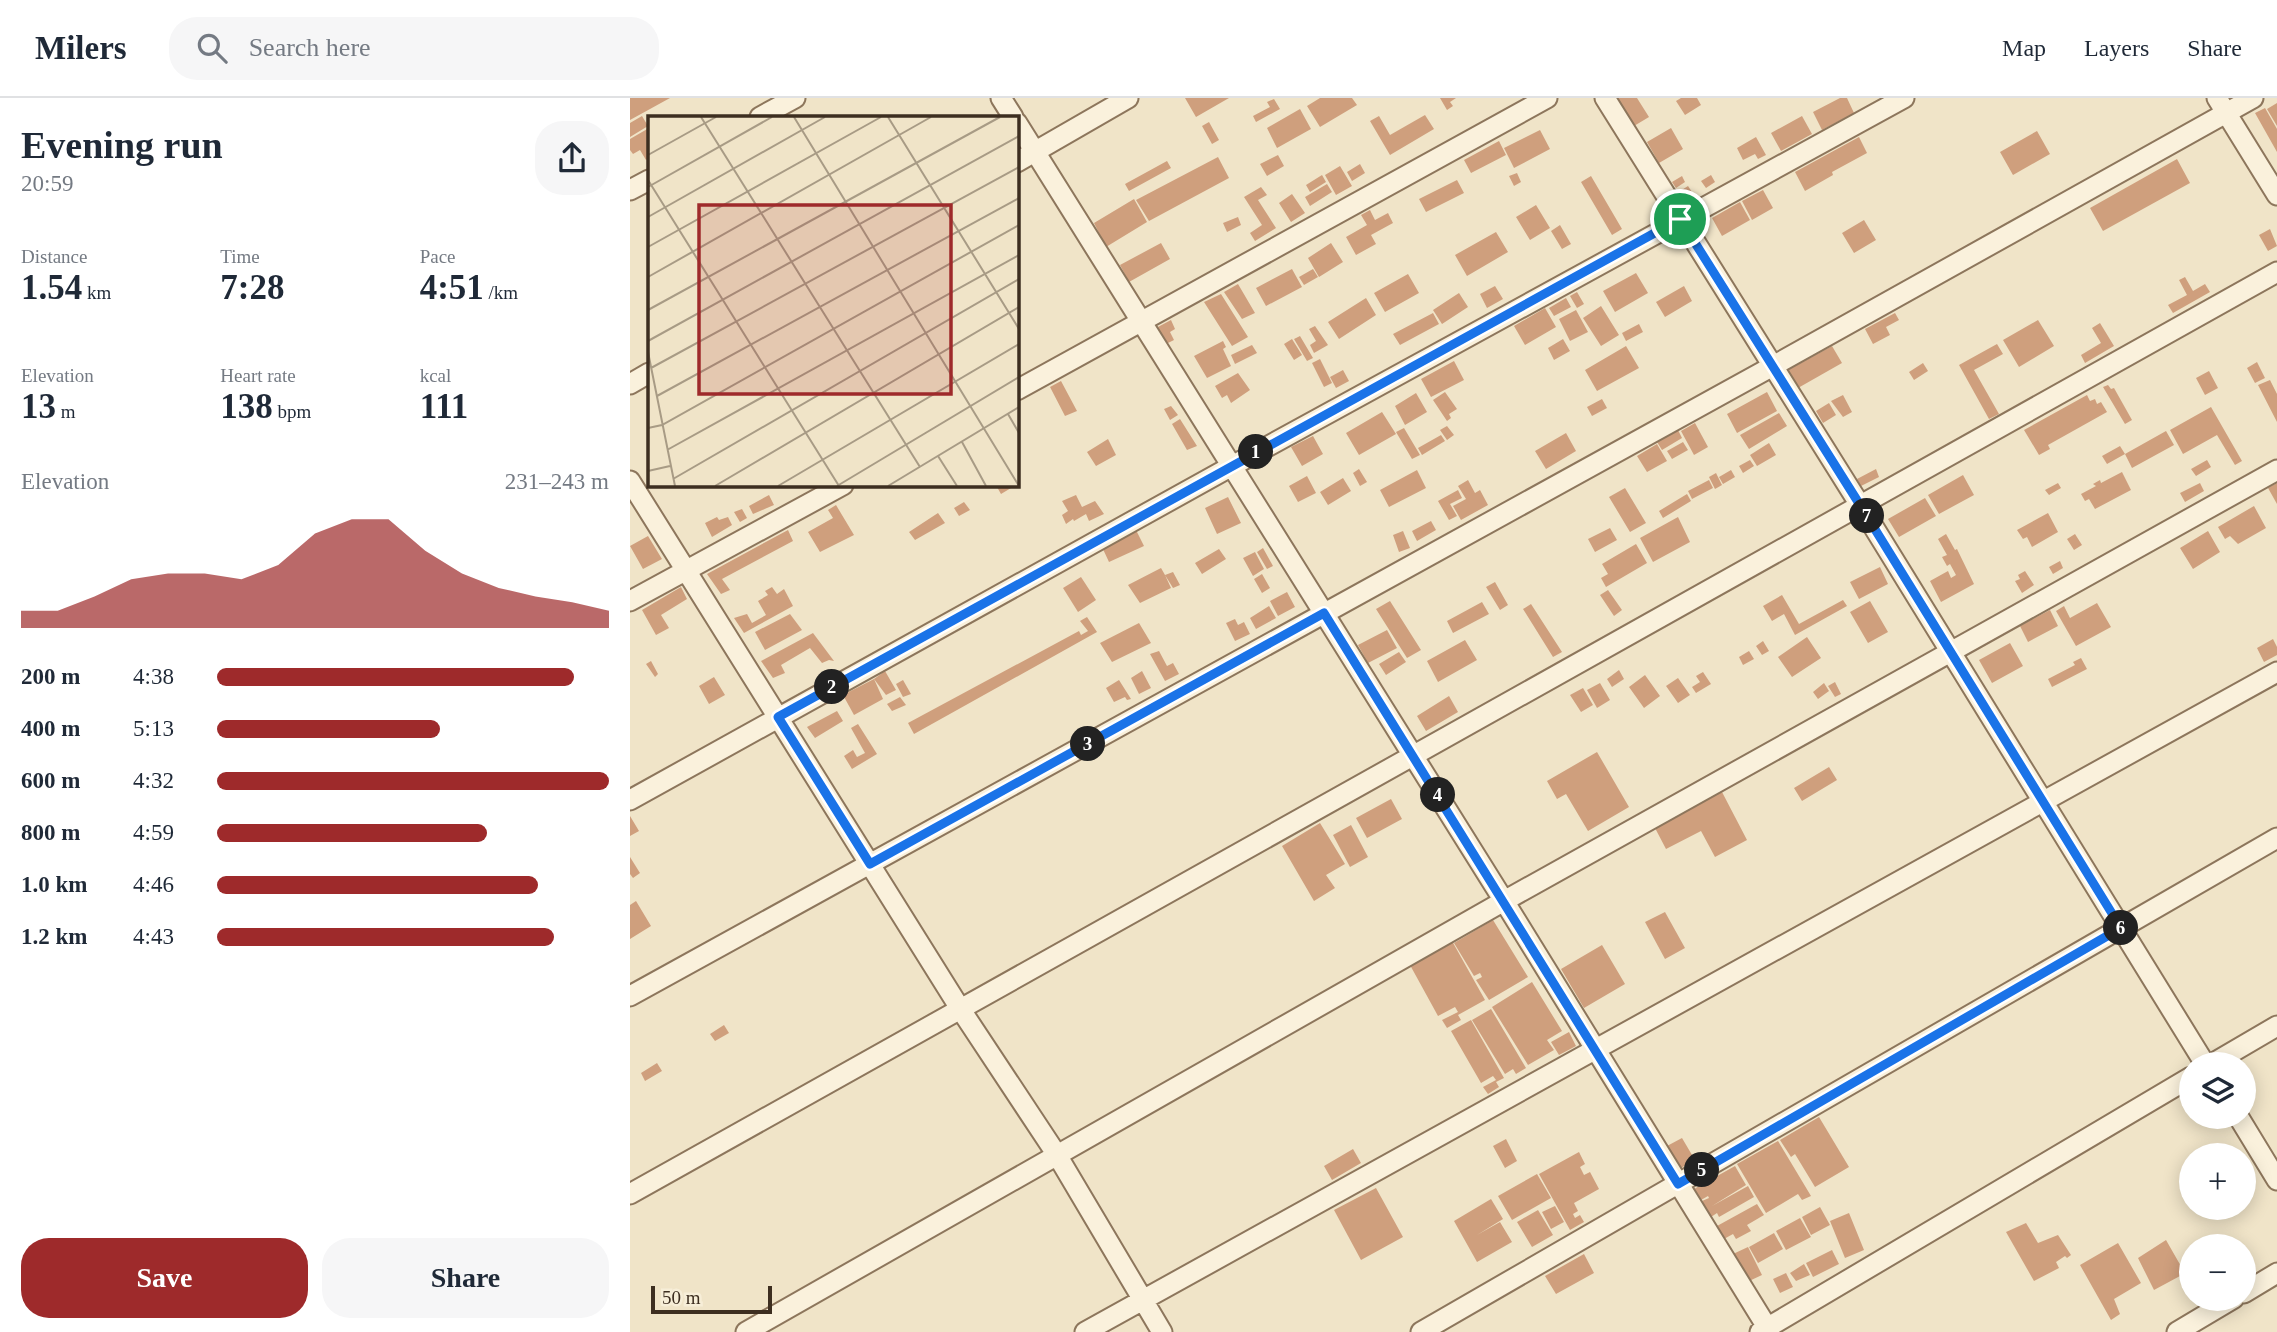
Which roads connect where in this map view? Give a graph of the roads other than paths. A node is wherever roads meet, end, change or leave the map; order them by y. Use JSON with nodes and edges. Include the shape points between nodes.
{"nodes":[{"id":1,"x":795,"y":98,"type":"edge"},
{"id":2,"x":1001,"y":98,"type":"edge"},
{"id":3,"x":1128,"y":98,"type":"edge"},
{"id":4,"x":1547,"y":98,"type":"edge"},
{"id":5,"x":1605,"y":98,"type":"edge"},
{"id":6,"x":1904,"y":98,"type":"edge"},
{"id":7,"x":2253,"y":98,"type":"edge"},
{"id":8,"x":2222,"y":105,"type":"edge"},
{"id":9,"x":762,"y":116,"type":"edge"},
{"id":10,"x":1012,"y":116,"type":"edge"},
{"id":11,"x":1018,"y":125,"type":"edge"},
{"id":12,"x":1034,"y":152,"type":"junction"},
{"id":13,"x":1018,"y":161,"type":"edge"},
{"id":14,"x":648,"y":181,"type":"edge"},
{"id":15,"x":630,"y":190,"type":"edge"},
{"id":16,"x":2277,"y":195,"type":"edge"},
{"id":17,"x":1680,"y":219,"type":"junction"},
{"id":18,"x":2277,"y":272,"type":"edge"},
{"id":19,"x":1141,"y":323,"type":"junction"},
{"id":20,"x":1773,"y":366,"type":"junction"},
{"id":21,"x":648,"y":374,"type":"edge"},
{"id":22,"x":630,"y":384,"type":"edge"},
{"id":23,"x":1018,"y":389,"type":"edge"},
{"id":24,"x":1231,"y":466,"type":"junction"},
{"id":25,"x":2277,"y":470,"type":"edge"},
{"id":26,"x":630,"y":481,"type":"edge"},
{"id":27,"x":841,"y":486,"type":"edge"},
{"id":28,"x":1860,"y":505,"type":"junction"},
{"id":29,"x":686,"y":570,"type":"junction"},
{"id":30,"x":630,"y":601,"type":"edge"},
{"id":31,"x":1324,"y":613,"type":"junction"},
{"id":32,"x":1950,"y":651,"type":"junction"},
{"id":33,"x":2277,"y":672,"type":"edge"},
{"id":34,"x":778,"y":717,"type":"junction"},
{"id":35,"x":1414,"y":757,"type":"junction"},
{"id":36,"x":630,"y":800,"type":"edge"},
{"id":37,"x":2043,"y":801,"type":"junction"},
{"id":38,"x":2277,"y":838,"type":"edge"},
{"id":39,"x":870,"y":864,"type":"junction"},
{"id":40,"x":1504,"y":901,"type":"junction"},
{"id":41,"x":2121,"y":928,"type":"junction"},
{"id":42,"x":630,"y":996,"type":"edge"},
{"id":43,"x":961,"y":1010,"type":"junction"},
{"id":44,"x":2277,"y":1026,"type":"edge"},
{"id":45,"x":1594,"y":1048,"type":"junction"},
{"id":46,"x":2198,"y":1052,"type":"edge"},
{"id":47,"x":2233,"y":1052,"type":"edge"},
{"id":48,"x":2179,"y":1084,"type":"edge"},
{"id":49,"x":2246,"y":1129,"type":"edge"},
{"id":50,"x":1056,"y":1155,"type":"junction"},
{"id":51,"x":2277,"y":1180,"type":"edge"},
{"id":52,"x":1678,"y":1184,"type":"junction"},
{"id":53,"x":630,"y":1194,"type":"edge"},
{"id":54,"x":2277,"y":1273,"type":"edge"},
{"id":55,"x":2256,"y":1286,"type":"edge"},
{"id":56,"x":1142,"y":1300,"type":"junction"},
{"id":57,"x":2212,"y":1311,"type":"edge"},
{"id":58,"x":1766,"y":1331,"type":"edge"},
{"id":59,"x":746,"y":1332,"type":"edge"},
{"id":60,"x":1086,"y":1332,"type":"edge"},
{"id":61,"x":1162,"y":1332,"type":"edge"},
{"id":62,"x":1421,"y":1332,"type":"edge"},
{"id":63,"x":2177,"y":1332,"type":"edge"}],
"edges":[{"from":1,"to":9,"type":"street"},
{"from":2,"to":10,"type":"street"},
{"from":3,"to":12,"type":"street"},
{"from":4,"to":19,"type":"street"},
{"from":5,"to":17,"type":"street"},
{"from":6,"to":17,"type":"street"},
{"from":7,"to":8,"type":"street"},
{"from":8,"to":16,"type":"street"},
{"from":8,"to":20,"type":"street"},
{"from":11,"to":12,"type":"street"},
{"from":12,"to":13,"type":"street"},
{"from":12,"to":19,"type":"street"},
{"from":14,"to":15,"type":"street"},
{"from":17,"to":20,"type":"street"},
{"from":17,"to":24,"type":"street"},
{"from":18,"to":28,"type":"street"},
{"from":19,"to":23,"type":"street"},
{"from":19,"to":24,"type":"street"},
{"from":20,"to":28,"type":"street"},
{"from":20,"to":31,"type":"street"},
{"from":21,"to":22,"type":"street"},
{"from":24,"to":31,"type":"street"},
{"from":24,"to":34,"type":"street"},
{"from":25,"to":32,"type":"street"},
{"from":26,"to":29,"type":"street"},
{"from":27,"to":29,"type":"street"},
{"from":28,"to":32,"type":"street"},
{"from":28,"to":35,"type":"street"},
{"from":29,"to":30,"type":"street"},
{"from":29,"to":34,"type":"street"},
{"from":31,"to":35,"type":"street"},
{"from":31,"to":39,"type":"street"},
{"from":32,"to":37,"type":"street"},
{"from":32,"to":40,"type":"street"},
{"from":33,"to":37,"type":"street"},
{"from":34,"to":36,"type":"street"},
{"from":34,"to":39,"type":"street"},
{"from":35,"to":40,"type":"street"},
{"from":35,"to":43,"type":"street"},
{"from":37,"to":41,"type":"street"},
{"from":37,"to":45,"type":"street"},
{"from":38,"to":41,"type":"street"},
{"from":39,"to":42,"type":"street"},
{"from":39,"to":43,"type":"street"},
{"from":40,"to":45,"type":"street"},
{"from":40,"to":50,"type":"street"},
{"from":41,"to":46,"type":"street"},
{"from":41,"to":52,"type":"street"},
{"from":43,"to":50,"type":"street"},
{"from":43,"to":53,"type":"street"},
{"from":44,"to":47,"type":"street"},
{"from":45,"to":52,"type":"street"},
{"from":45,"to":56,"type":"street"},
{"from":48,"to":58,"type":"street"},
{"from":49,"to":51,"type":"street"},
{"from":50,"to":56,"type":"street"},
{"from":50,"to":59,"type":"street"},
{"from":52,"to":58,"type":"street"},
{"from":52,"to":62,"type":"street"},
{"from":54,"to":55,"type":"street"},
{"from":56,"to":60,"type":"street"},
{"from":56,"to":61,"type":"street"},
{"from":57,"to":63,"type":"street"}]}
